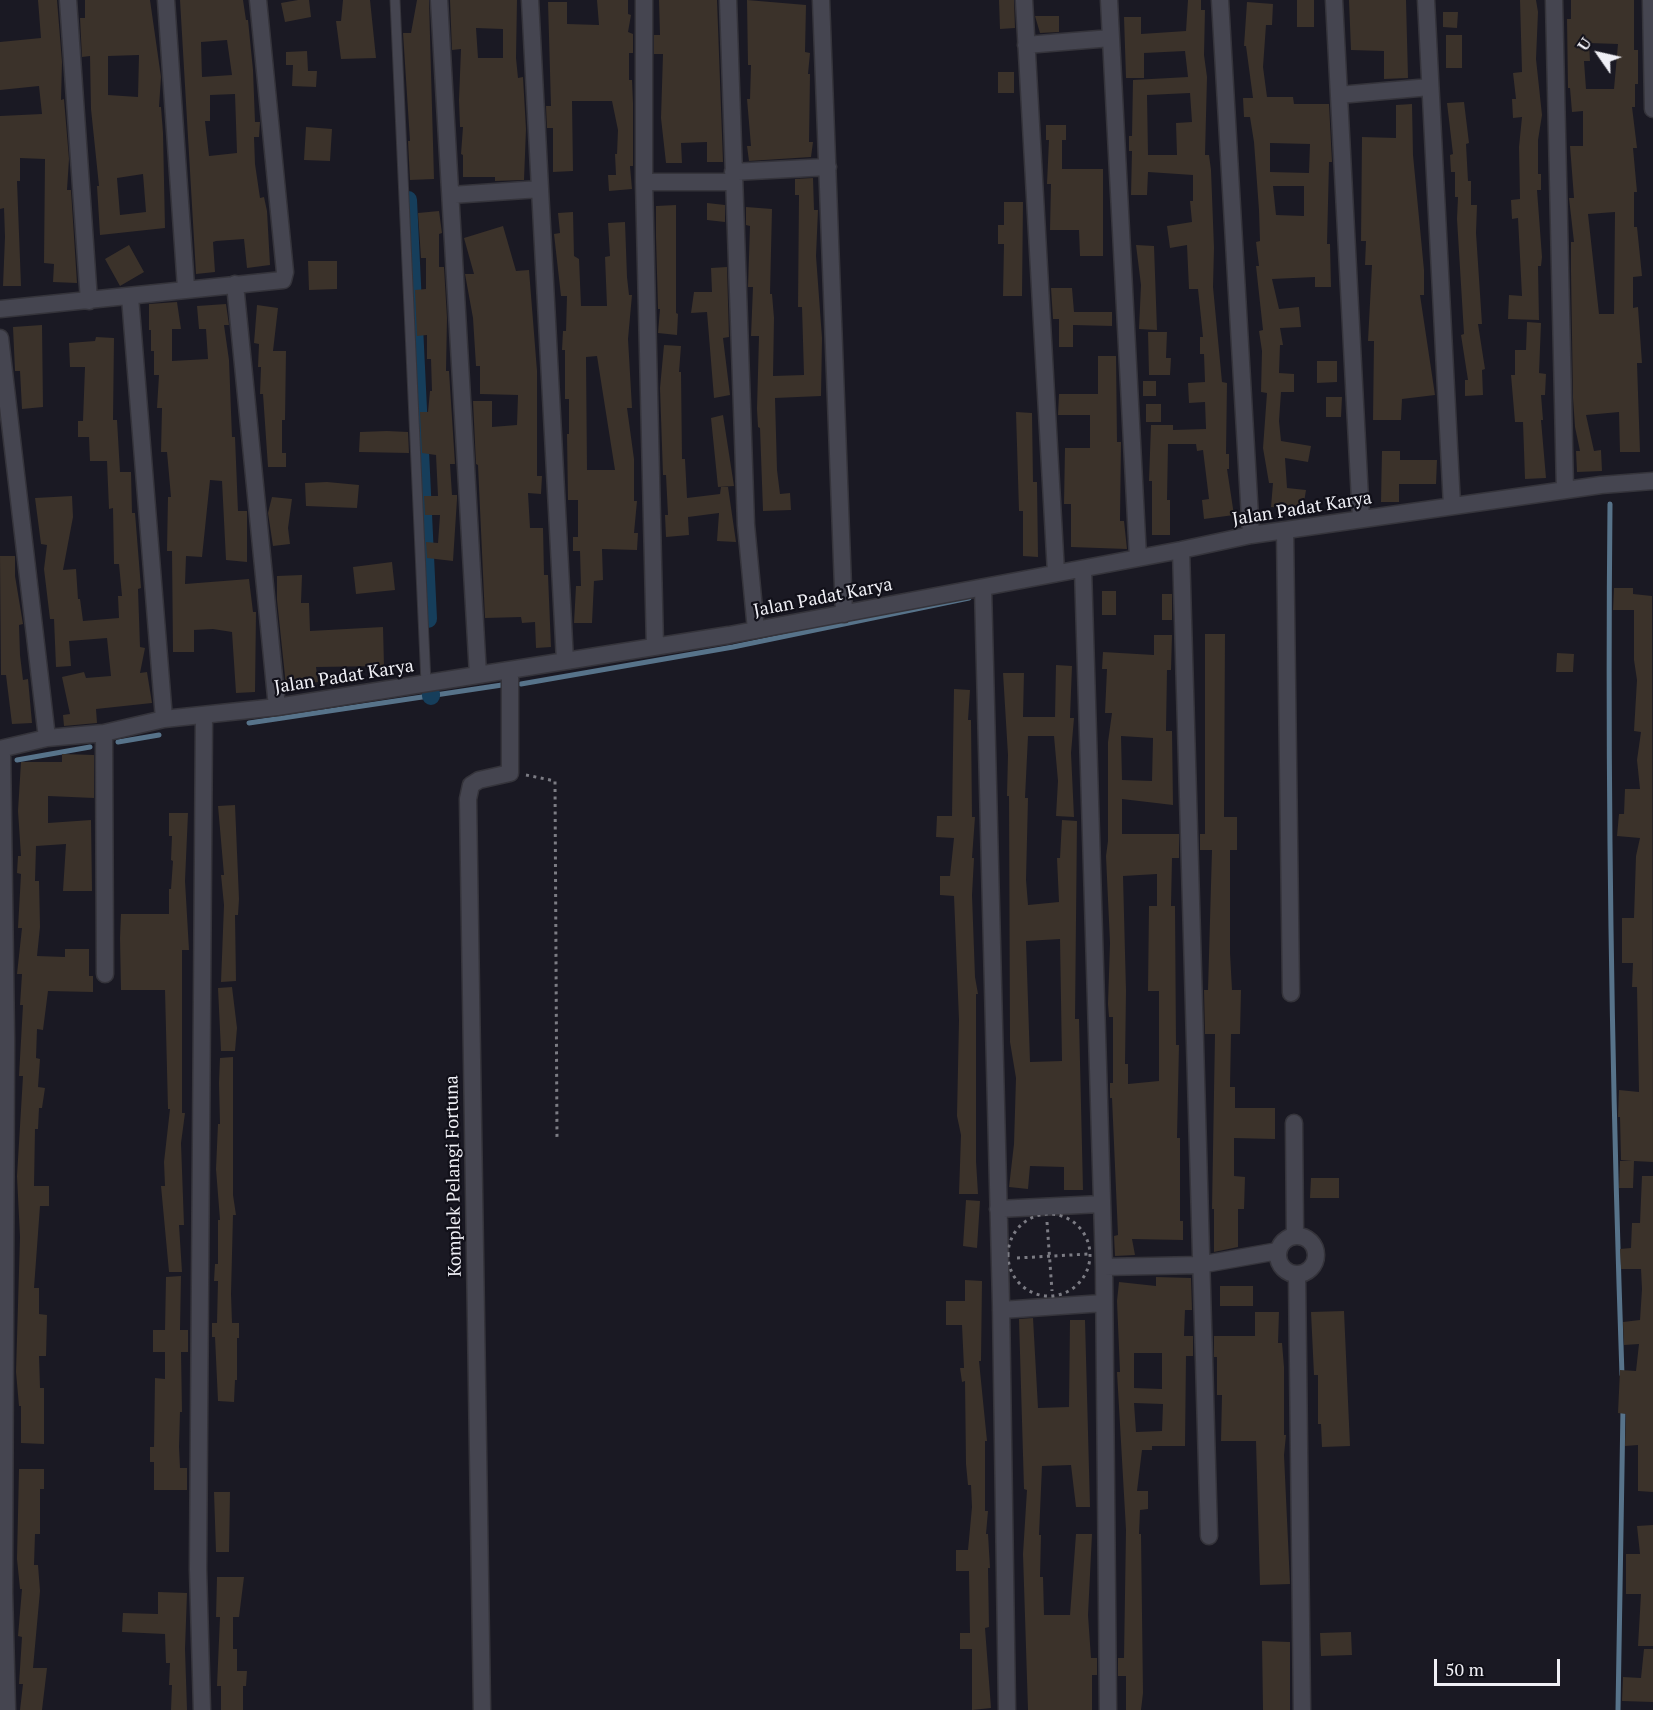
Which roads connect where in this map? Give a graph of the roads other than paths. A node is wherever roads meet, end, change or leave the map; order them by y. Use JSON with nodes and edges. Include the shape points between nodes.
{"nodes":[{"id":1,"x":68,"y":0,"type":"edge"},
{"id":2,"x":166,"y":0,"type":"edge"},
{"id":3,"x":258,"y":0,"type":"edge"},
{"id":4,"x":395,"y":0,"type":"edge"},
{"id":5,"x":439,"y":0,"type":"edge"},
{"id":6,"x":530,"y":0,"type":"edge"},
{"id":7,"x":644,"y":0,"type":"edge"},
{"id":8,"x":728,"y":0,"type":"edge"},
{"id":9,"x":821,"y":0,"type":"edge"},
{"id":10,"x":1024,"y":0,"type":"edge"},
{"id":11,"x":1109,"y":0,"type":"edge"},
{"id":12,"x":1220,"y":0,"type":"edge"},
{"id":13,"x":1334,"y":0,"type":"edge"},
{"id":14,"x":1426,"y":0,"type":"edge"},
{"id":15,"x":1554,"y":0,"type":"edge"},
{"id":16,"x":1651,"y":0,"type":"edge"},
{"id":17,"x":1111,"y":38,"type":"junction"},
{"id":18,"x":1026,"y":45,"type":"junction"},
{"id":19,"x":1430,"y":87,"type":"junction"},
{"id":20,"x":1339,"y":95,"type":"junction"},
{"id":21,"x":1653,"y":110,"type":"edge"},
{"id":22,"x":828,"y":167,"type":"junction"},
{"id":23,"x":733,"y":177,"type":"junction"},
{"id":24,"x":644,"y":182,"type":"junction"},
{"id":25,"x":540,"y":189,"type":"junction"},
{"id":26,"x":450,"y":195,"type":"junction"},
{"id":27,"x":235,"y":284,"type":"junction"},
{"id":28,"x":186,"y":288,"type":"junction"},
{"id":29,"x":130,"y":297,"type":"junction"},
{"id":30,"x":89,"y":301,"type":"junction"},
{"id":31,"x":0,"y":309,"type":"edge"},
{"id":32,"x":0,"y":338,"type":"edge"},
{"id":33,"x":1653,"y":481,"type":"edge"},
{"id":34,"x":1565,"y":490,"type":"junction"},
{"id":35,"x":1452,"y":506,"type":"junction"},
{"id":36,"x":1361,"y":519,"type":"junction"},
{"id":37,"x":1285,"y":531,"type":"junction"},
{"id":38,"x":1251,"y":535,"type":"junction"},
{"id":39,"x":1181,"y":550,"type":"junction"},
{"id":40,"x":1138,"y":558,"type":"junction"},
{"id":41,"x":1083,"y":569,"type":"junction"},
{"id":42,"x":1056,"y":573,"type":"junction"},
{"id":43,"x":983,"y":588,"type":"junction"},
{"id":44,"x":844,"y":614,"type":"junction"},
{"id":45,"x":756,"y":630,"type":"junction"},
{"id":46,"x":655,"y":647,"type":"junction"},
{"id":47,"x":565,"y":661,"type":"junction"},
{"id":48,"x":510,"y":670,"type":"junction"},
{"id":49,"x":478,"y":675,"type":"junction"},
{"id":50,"x":426,"y":683,"type":"junction"},
{"id":51,"x":277,"y":707,"type":"junction"},
{"id":52,"x":204,"y":716,"type":"junction"},
{"id":53,"x":164,"y":719,"type":"junction"},
{"id":54,"x":104,"y":733,"type":"junction"},
{"id":55,"x":47,"y":738,"type":"junction"},
{"id":56,"x":1,"y":749,"type":"edge"},
{"id":57,"x":105,"y":974,"type":"dead end"},
{"id":58,"x":1291,"y":993,"type":"dead end"},
{"id":59,"x":1294,"y":1123,"type":"dead end"},
{"id":60,"x":1101,"y":1204,"type":"junction"},
{"id":61,"x":998,"y":1209,"type":"junction"},
{"id":62,"x":1295,"y":1235,"type":"junction"},
{"id":63,"x":1278,"y":1251,"type":"junction"},
{"id":64,"x":1199,"y":1265,"type":"junction"},
{"id":65,"x":1104,"y":1267,"type":"junction"},
{"id":66,"x":1297,"y":1274,"type":"junction"},
{"id":67,"x":1104,"y":1303,"type":"junction"},
{"id":68,"x":1001,"y":1310,"type":"junction"},
{"id":69,"x":1209,"y":1536,"type":"dead end"},
{"id":70,"x":7,"y":1710,"type":"edge"},
{"id":71,"x":202,"y":1710,"type":"edge"},
{"id":72,"x":482,"y":1710,"type":"edge"},
{"id":73,"x":1006,"y":1710,"type":"edge"},
{"id":74,"x":1108,"y":1710,"type":"edge"},
{"id":75,"x":1302,"y":1710,"type":"edge"}],
"edges":[{"from":1,"to":30,"type":"street"},
{"from":2,"to":28,"type":"street"},
{"from":3,"to":27,"type":"street","via":[[285,277],[282,281]]},
{"from":4,"to":50,"type":"lane"},
{"from":5,"to":26,"type":"street"},
{"from":6,"to":25,"type":"street"},
{"from":7,"to":24,"type":"street"},
{"from":8,"to":23,"type":"street"},
{"from":9,"to":22,"type":"street"},
{"from":10,"to":18,"type":"street"},
{"from":11,"to":17,"type":"street"},
{"from":12,"to":38,"type":"street"},
{"from":13,"to":20,"type":"street"},
{"from":14,"to":19,"type":"street"},
{"from":15,"to":34,"type":"street"},
{"from":16,"to":21,"type":"street"},
{"from":17,"to":18,"type":"street"},
{"from":17,"to":40,"type":"street"},
{"from":18,"to":42,"type":"street"},
{"from":19,"to":20,"type":"street"},
{"from":19,"to":35,"type":"street"},
{"from":20,"to":36,"type":"street"},
{"from":22,"to":23,"type":"street"},
{"from":22,"to":44,"type":"street"},
{"from":23,"to":24,"type":"street"},
{"from":23,"to":45,"type":"street","via":[[746,525]]},
{"from":24,"to":46,"type":"street"},
{"from":25,"to":26,"type":"street"},
{"from":25,"to":47,"type":"street"},
{"from":26,"to":49,"type":"street"},
{"from":27,"to":28,"type":"street"},
{"from":27,"to":51,"type":"street"},
{"from":28,"to":29,"type":"street"},
{"from":29,"to":30,"type":"street"},
{"from":29,"to":53,"type":"street"},
{"from":30,"to":31,"type":"street"},
{"from":32,"to":55,"type":"street"},
{"from":33,"to":34,"type":"street","name":"Jalan Padat Karya"},
{"from":34,"to":35,"type":"street","name":"Jalan Padat Karya"},
{"from":35,"to":36,"type":"street","name":"Jalan Padat Karya"},
{"from":36,"to":37,"type":"street","name":"Jalan Padat Karya"},
{"from":37,"to":38,"type":"street","name":"Jalan Padat Karya"},
{"from":37,"to":58,"type":"street"},
{"from":38,"to":39,"type":"street","name":"Jalan Padat Karya"},
{"from":39,"to":40,"type":"street","name":"Jalan Padat Karya"},
{"from":39,"to":64,"type":"street","via":[[1195,980]]},
{"from":40,"to":41,"type":"street","name":"Jalan Padat Karya"},
{"from":41,"to":42,"type":"street","name":"Jalan Padat Karya"},
{"from":41,"to":60,"type":"street"},
{"from":42,"to":43,"type":"street","name":"Jalan Padat Karya"},
{"from":43,"to":44,"type":"street","name":"Jalan Padat Karya"},
{"from":43,"to":61,"type":"street"},
{"from":44,"to":45,"type":"street","name":"Jalan Padat Karya"},
{"from":45,"to":46,"type":"street","name":"Jalan Padat Karya"},
{"from":46,"to":47,"type":"street","name":"Jalan Padat Karya"},
{"from":47,"to":48,"type":"street","name":"Jalan Padat Karya"},
{"from":48,"to":49,"type":"street","name":"Jalan Padat Karya"},
{"from":48,"to":72,"type":"street","name":"Komplek Pelangi Fortuna","via":[[510,772],[471,785],[468,799]]},
{"from":49,"to":50,"type":"street","name":"Jalan Padat Karya"},
{"from":50,"to":51,"type":"street","name":"Jalan Padat Karya"},
{"from":51,"to":52,"type":"street","name":"Jalan Padat Karya"},
{"from":52,"to":53,"type":"street","name":"Jalan Padat Karya"},
{"from":52,"to":71,"type":"street","via":[[198,1569]]},
{"from":53,"to":54,"type":"street","name":"Jalan Padat Karya"},
{"from":54,"to":55,"type":"street","name":"Jalan Padat Karya"},
{"from":54,"to":57,"type":"street"},
{"from":55,"to":56,"type":"street","name":"Jalan Padat Karya"},
{"from":56,"to":70,"type":"street","via":[[6,1029]]},
{"from":59,"to":62,"type":"street"},
{"from":60,"to":61,"type":"street","via":[[1047,1210]]},
{"from":60,"to":65,"type":"street"},
{"from":61,"to":68,"type":"street","via":[[1004,1259]]},
{"from":62,"to":63,"type":"street","via":[[1284,1241]]},
{"from":62,"to":66,"type":"street","via":[[1307,1238],[1317,1254],[1309,1270]]},
{"from":63,"to":64,"type":"street"},
{"from":63,"to":66,"type":"street","via":[[1282,1267]]},
{"from":64,"to":65,"type":"street"},
{"from":64,"to":69,"type":"street"},
{"from":65,"to":67,"type":"street"},
{"from":66,"to":75,"type":"street"},
{"from":67,"to":68,"type":"street"},
{"from":67,"to":74,"type":"street"},
{"from":68,"to":73,"type":"street"}]}
